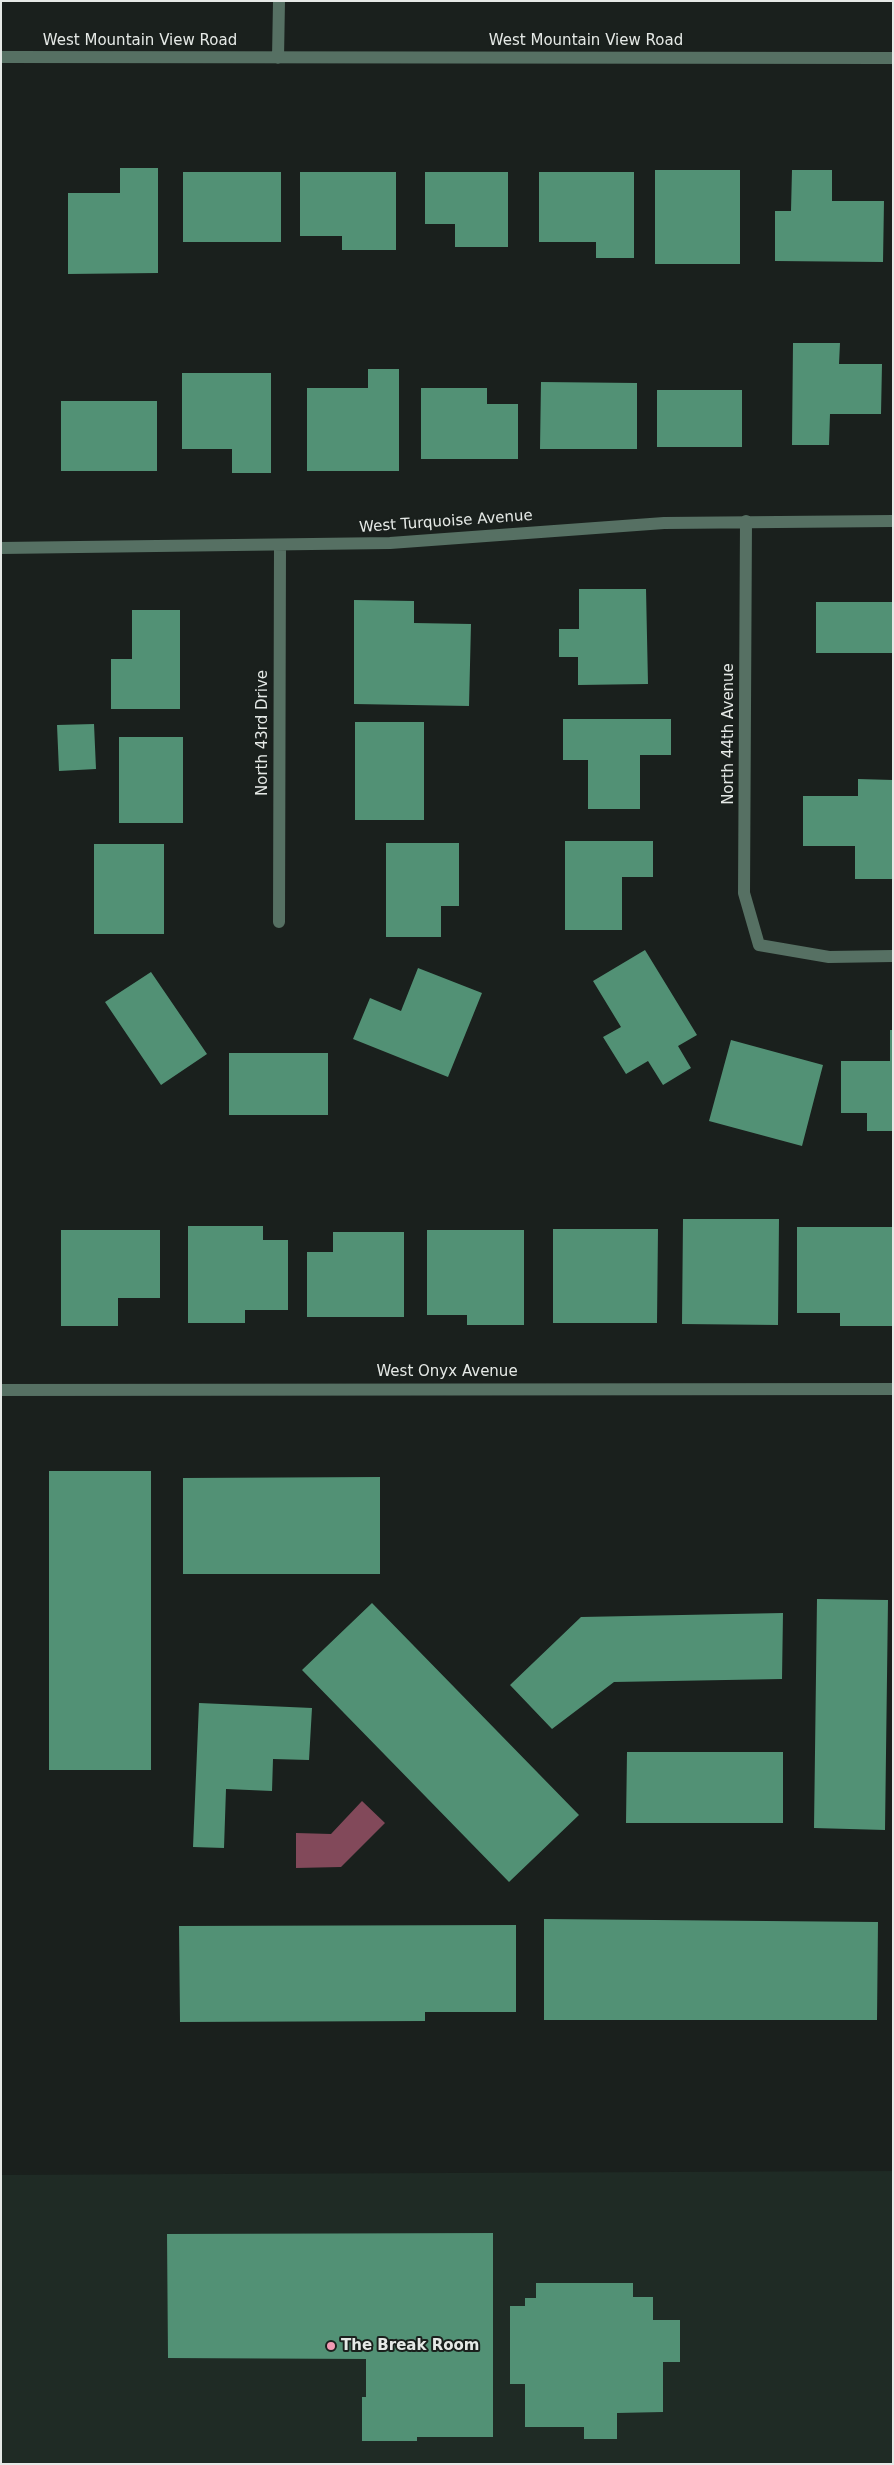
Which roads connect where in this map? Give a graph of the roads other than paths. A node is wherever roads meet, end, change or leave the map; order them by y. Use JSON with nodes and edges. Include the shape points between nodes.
{"nodes":[{"id":1,"x":279,"y":1,"type":"edge"},
{"id":2,"x":1,"y":57,"type":"edge"},
{"id":3,"x":278,"y":58,"type":"junction"},
{"id":4,"x":893,"y":58,"type":"edge"},
{"id":5,"x":746,"y":521,"type":"junction"},
{"id":6,"x":893,"y":521,"type":"edge"},
{"id":7,"x":280,"y":545,"type":"junction"},
{"id":8,"x":1,"y":548,"type":"edge"},
{"id":9,"x":279,"y":922,"type":"dead end"},
{"id":10,"x":893,"y":956,"type":"edge"},
{"id":11,"x":893,"y":1389,"type":"edge"},
{"id":12,"x":1,"y":1390,"type":"edge"}],
"edges":[{"from":1,"to":3,"type":"street"},
{"from":2,"to":3,"type":"street","name":"West Mountain View Road"},
{"from":3,"to":4,"type":"street","name":"West Mountain View Road"},
{"from":5,"to":6,"type":"street","name":"West Turquoise Avenue"},
{"from":5,"to":7,"type":"street","name":"West Turquoise Avenue","via":[[390,543]]},
{"from":5,"to":10,"type":"street","name":"North 44th Avenue","via":[[744,893],[759,945],[829,957]]},
{"from":7,"to":8,"type":"street","name":"West Turquoise Avenue"},
{"from":7,"to":9,"type":"street","name":"North 43rd Drive"},
{"from":11,"to":12,"type":"street","name":"West Onyx Avenue"}]}
